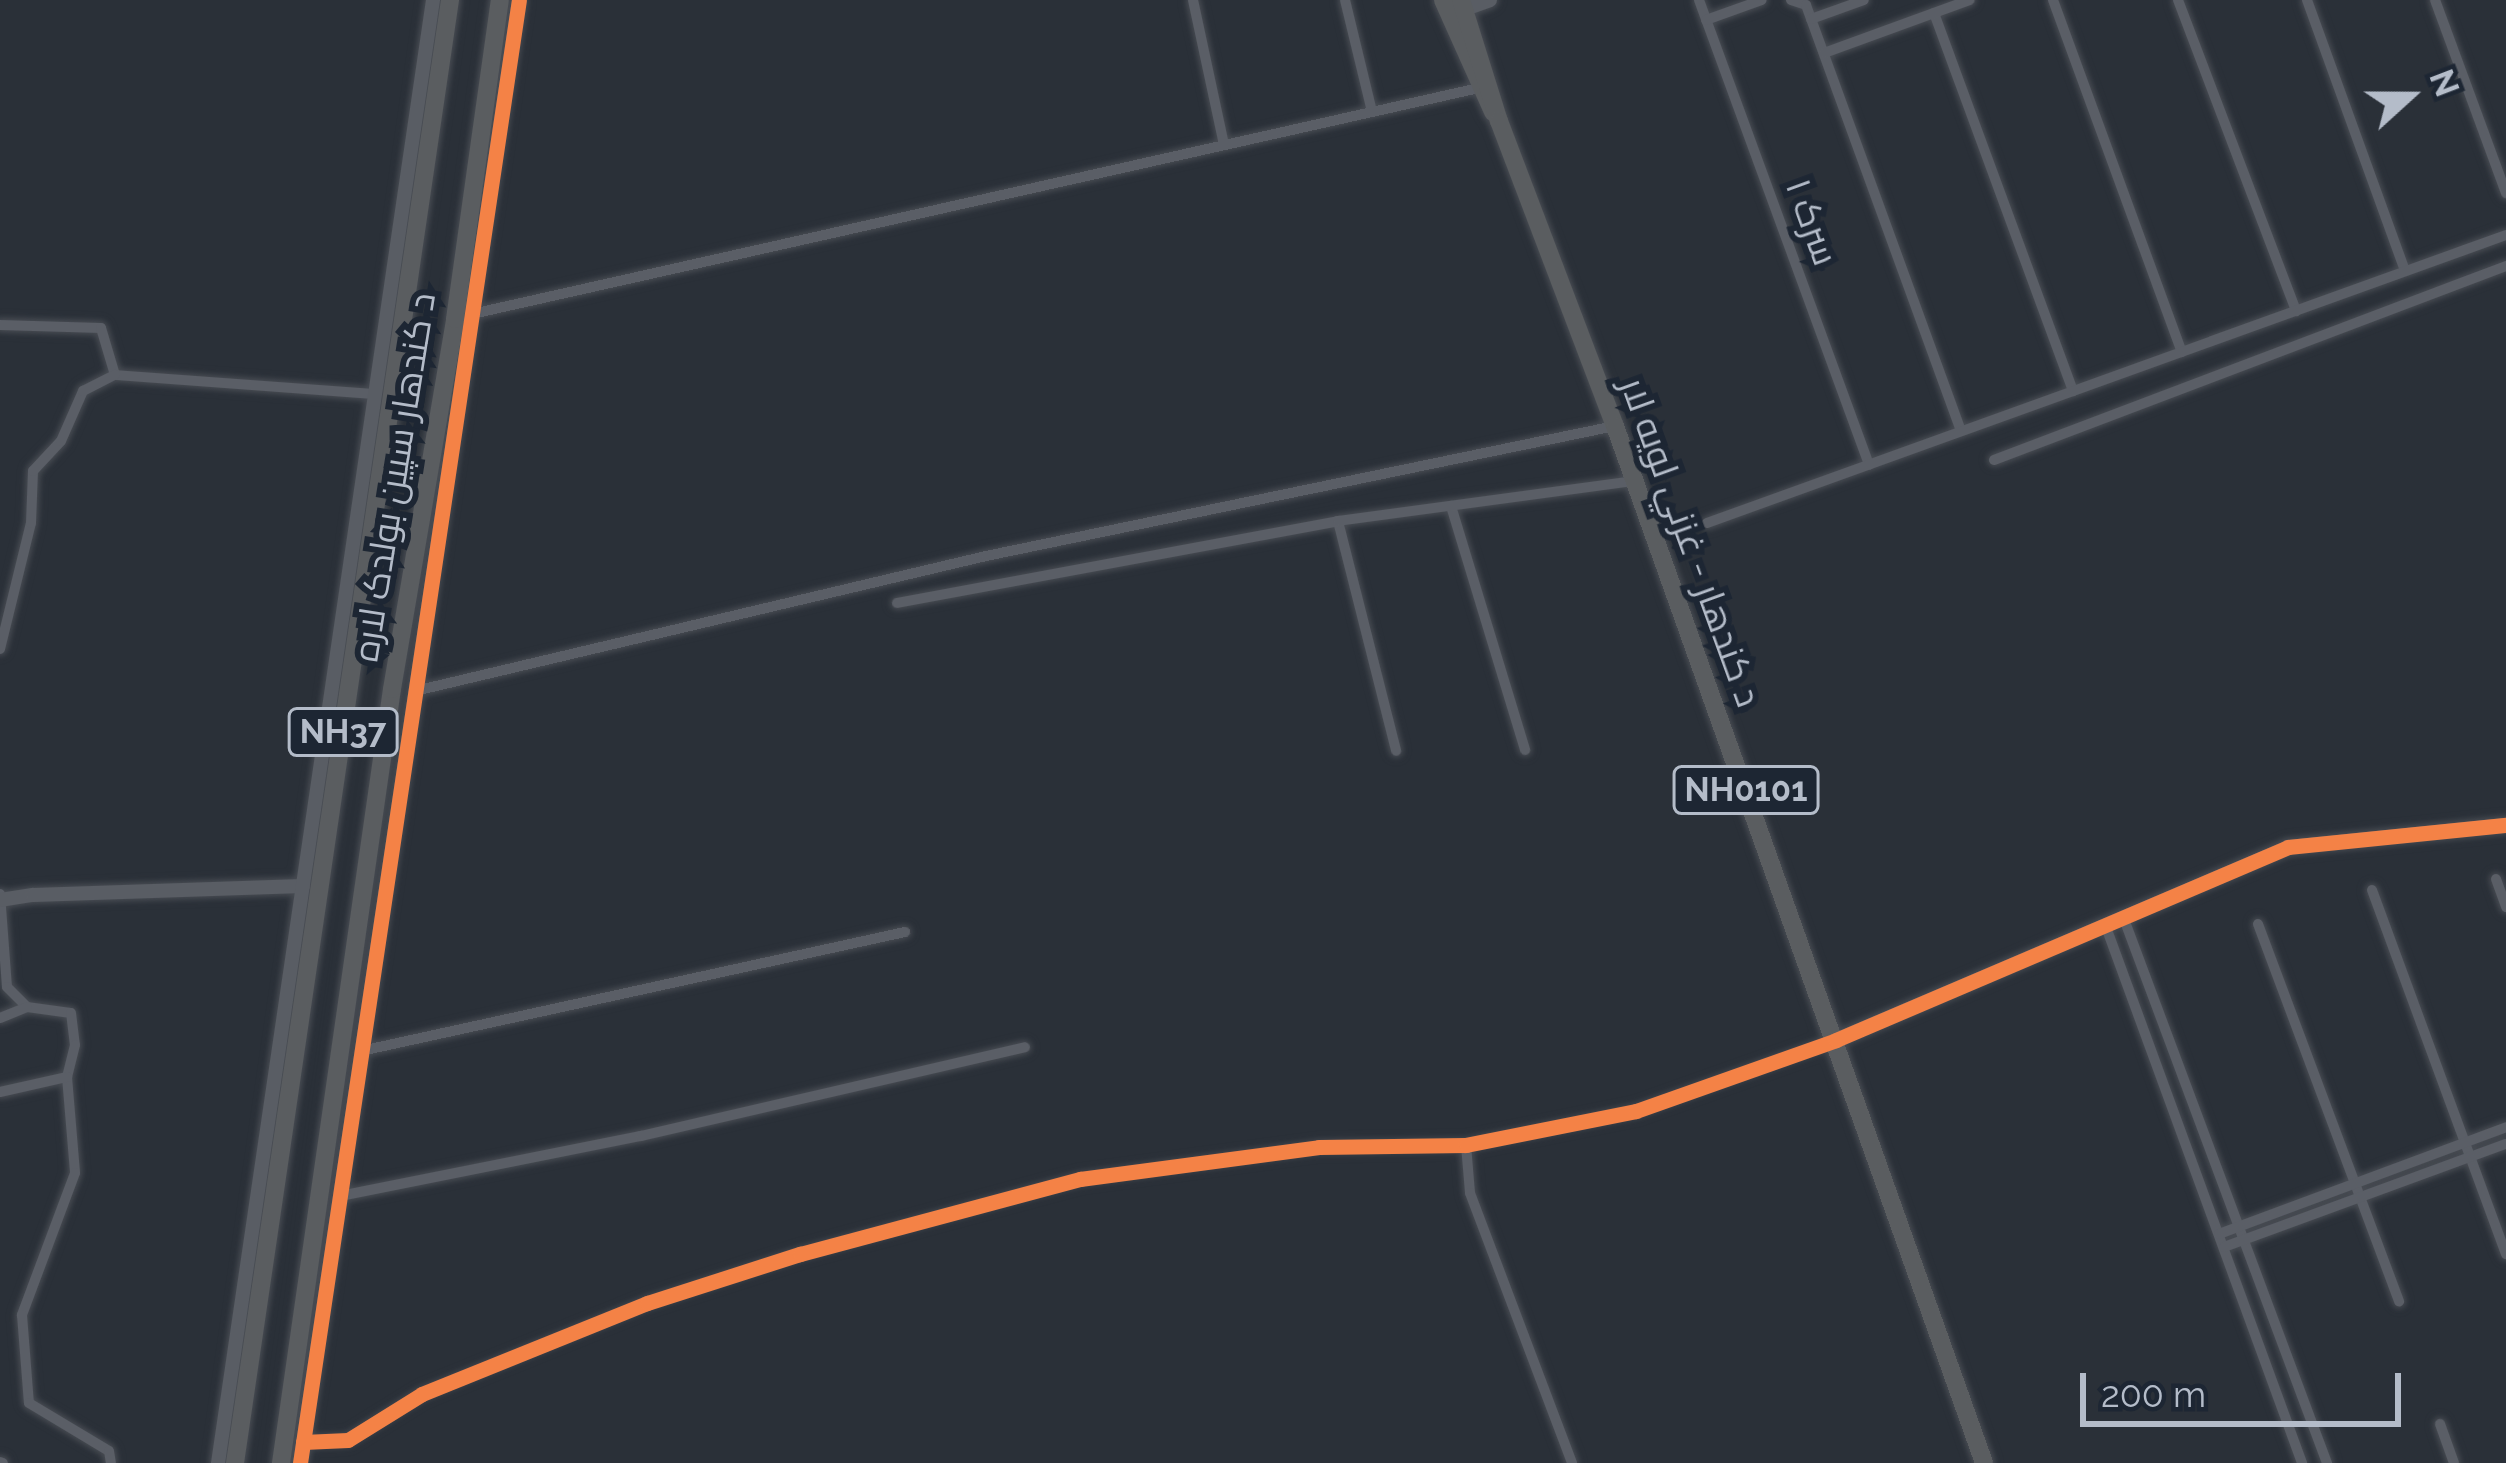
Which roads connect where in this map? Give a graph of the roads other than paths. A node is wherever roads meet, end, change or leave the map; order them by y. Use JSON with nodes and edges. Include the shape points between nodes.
{"nodes":[{"id":1,"x":433,"y":0,"type":"edge"},
{"id":2,"x":450,"y":0,"type":"edge"},
{"id":3,"x":500,"y":0,"type":"edge"},
{"id":4,"x":519,"y":0,"type":"edge"},
{"id":5,"x":1193,"y":0,"type":"edge"},
{"id":6,"x":1345,"y":0,"type":"edge"},
{"id":7,"x":1490,"y":0,"type":"edge"},
{"id":8,"x":1699,"y":0,"type":"edge"},
{"id":9,"x":1762,"y":0,"type":"edge"},
{"id":10,"x":1791,"y":0,"type":"edge"},
{"id":11,"x":1864,"y":0,"type":"edge"},
{"id":12,"x":1970,"y":0,"type":"edge"},
{"id":13,"x":2053,"y":0,"type":"edge"},
{"id":14,"x":2178,"y":0,"type":"edge"},
{"id":15,"x":2307,"y":0,"type":"edge"},
{"id":16,"x":2435,"y":0,"type":"edge"},
{"id":17,"x":1454,"y":6,"type":"edge"},
{"id":18,"x":1934,"y":13,"type":"junction"},
{"id":19,"x":1811,"y":19,"type":"junction"},
{"id":20,"x":1706,"y":20,"type":"junction"},
{"id":21,"x":1824,"y":53,"type":"junction"},
{"id":22,"x":1485,"y":87,"type":"junction"},
{"id":23,"x":1372,"y":112,"type":"junction"},
{"id":24,"x":1224,"y":145,"type":"junction"},
{"id":25,"x":2506,"y":193,"type":"edge"},
{"id":26,"x":2506,"y":235,"type":"edge"},
{"id":27,"x":2506,"y":266,"type":"edge"},
{"id":28,"x":2405,"y":271,"type":"junction"},
{"id":29,"x":2296,"y":310,"type":"junction"},
{"id":30,"x":472,"y":314,"type":"junction"},
{"id":31,"x":0,"y":325,"type":"edge"},
{"id":32,"x":2182,"y":352,"type":"junction"},
{"id":33,"x":115,"y":374,"type":"junction"},
{"id":34,"x":2073,"y":391,"type":"junction"},
{"id":35,"x":375,"y":394,"type":"junction"},
{"id":36,"x":1615,"y":426,"type":"junction"},
{"id":37,"x":1961,"y":431,"type":"junction"},
{"id":38,"x":1994,"y":460,"type":"dead end"},
{"id":39,"x":1869,"y":465,"type":"junction"},
{"id":40,"x":1635,"y":481,"type":"junction"},
{"id":41,"x":1451,"y":506,"type":"junction"},
{"id":42,"x":1338,"y":521,"type":"junction"},
{"id":43,"x":1707,"y":523,"type":"dead end"},
{"id":44,"x":896,"y":603,"type":"dead end"},
{"id":45,"x":0,"y":649,"type":"edge"},
{"id":46,"x":415,"y":691,"type":"junction"},
{"id":47,"x":1396,"y":751,"type":"dead end"},
{"id":48,"x":1525,"y":751,"type":"dead end"},
{"id":49,"x":2506,"y":825,"type":"edge"},
{"id":50,"x":2496,"y":880,"type":"dead end"},
{"id":51,"x":303,"y":886,"type":"junction"},
{"id":52,"x":2372,"y":890,"type":"dead end"},
{"id":53,"x":0,"y":898,"type":"edge"},
{"id":54,"x":2506,"y":908,"type":"edge"},
{"id":55,"x":2124,"y":919,"type":"junction"},
{"id":56,"x":2258,"y":924,"type":"dead end"},
{"id":57,"x":2106,"y":927,"type":"junction"},
{"id":58,"x":904,"y":932,"type":"dead end"},
{"id":59,"x":27,"y":1007,"type":"junction"},
{"id":60,"x":0,"y":1018,"type":"edge"},
{"id":61,"x":1836,"y":1040,"type":"junction"},
{"id":62,"x":1025,"y":1047,"type":"dead end"},
{"id":63,"x":361,"y":1051,"type":"junction"},
{"id":64,"x":67,"y":1077,"type":"junction"},
{"id":65,"x":0,"y":1092,"type":"edge"},
{"id":66,"x":2506,"y":1127,"type":"edge"},
{"id":67,"x":2464,"y":1143,"type":"junction"},
{"id":68,"x":2506,"y":1144,"type":"edge"},
{"id":69,"x":1466,"y":1145,"type":"junction"},
{"id":70,"x":2469,"y":1157,"type":"junction"},
{"id":71,"x":2355,"y":1183,"type":"junction"},
{"id":72,"x":340,"y":1196,"type":"junction"},
{"id":73,"x":2360,"y":1197,"type":"junction"},
{"id":74,"x":2240,"y":1226,"type":"junction"},
{"id":75,"x":2219,"y":1234,"type":"junction"},
{"id":76,"x":2245,"y":1240,"type":"junction"},
{"id":77,"x":2224,"y":1247,"type":"junction"},
{"id":78,"x":2506,"y":1254,"type":"edge"},
{"id":79,"x":2399,"y":1302,"type":"dead end"},
{"id":80,"x":2440,"y":1424,"type":"dead end"},
{"id":81,"x":303,"y":1442,"type":"junction"},
{"id":82,"x":111,"y":1463,"type":"edge"},
{"id":83,"x":218,"y":1463,"type":"edge"},
{"id":84,"x":235,"y":1463,"type":"edge"},
{"id":85,"x":281,"y":1463,"type":"edge"},
{"id":86,"x":300,"y":1463,"type":"edge"},
{"id":87,"x":1573,"y":1463,"type":"edge"},
{"id":88,"x":1984,"y":1463,"type":"edge"},
{"id":89,"x":2302,"y":1463,"type":"edge"},
{"id":90,"x":2327,"y":1463,"type":"edge"},
{"id":91,"x":2455,"y":1463,"type":"edge"}],
"edges":[{"from":1,"to":35,"type":"street"},
{"from":2,"to":84,"type":"highway","name":"د کندهار سپین بولدک لاره","number":"NH37"},
{"from":3,"to":85,"type":"highway","name":"د کندهار سپین بولدک لاره","number":"NH37"},
{"from":4,"to":30,"type":"street"},
{"from":5,"to":24,"type":"street"},
{"from":6,"to":23,"type":"street"},
{"from":7,"to":17,"type":"street"},
{"from":8,"to":20,"type":"street","name":"سرک ۱"},
{"from":9,"to":20,"type":"street"},
{"from":10,"to":19,"type":"street","via":[[1806,4]]},
{"from":11,"to":19,"type":"street"},
{"from":12,"to":18,"type":"street"},
{"from":13,"to":32,"type":"street"},
{"from":14,"to":29,"type":"street"},
{"from":15,"to":28,"type":"street"},
{"from":16,"to":25,"type":"street"},
{"from":17,"to":22,"type":"highway","name":"د کندهار - غزني لويه لار","number":"NH0101"},
{"from":18,"to":21,"type":"street"},
{"from":18,"to":34,"type":"street"},
{"from":19,"to":21,"type":"street"},
{"from":20,"to":39,"type":"street","name":"سرک ۱"},
{"from":21,"to":37,"type":"street"},
{"from":22,"to":23,"type":"street"},
{"from":22,"to":36,"type":"highway","name":"د کندهار - غزني لويه لار","number":"NH0101"},
{"from":23,"to":24,"type":"street"},
{"from":24,"to":30,"type":"street"},
{"from":26,"to":28,"type":"street"},
{"from":27,"to":38,"type":"street"},
{"from":28,"to":29,"type":"street"},
{"from":29,"to":32,"type":"street"},
{"from":30,"to":46,"type":"street"},
{"from":31,"to":33,"type":"street","via":[[101,328]]},
{"from":32,"to":34,"type":"street"},
{"from":33,"to":35,"type":"street"},
{"from":33,"to":45,"type":"street","via":[[83,391],[61,441],[33,470],[31,523]]},
{"from":34,"to":37,"type":"street"},
{"from":35,"to":51,"type":"street"},
{"from":36,"to":40,"type":"highway","name":"د کندهار - غزني لويه لار","number":"NH0101"},
{"from":36,"to":46,"type":"street","via":[[986,556]]},
{"from":37,"to":39,"type":"street"},
{"from":39,"to":43,"type":"street"},
{"from":40,"to":41,"type":"street"},
{"from":40,"to":61,"type":"highway","name":"د کندهار - غزني لويه لار","number":"NH0101"},
{"from":41,"to":42,"type":"street"},
{"from":41,"to":48,"type":"street"},
{"from":42,"to":44,"type":"street"},
{"from":42,"to":47,"type":"street"},
{"from":46,"to":63,"type":"street"},
{"from":49,"to":55,"type":"street","via":[[2288,848]]},
{"from":50,"to":54,"type":"street"},
{"from":51,"to":53,"type":"street"},
{"from":51,"to":83,"type":"street"},
{"from":52,"to":67,"type":"street"},
{"from":53,"to":59,"type":"street","via":[[7,987]]},
{"from":55,"to":57,"type":"street"},
{"from":55,"to":74,"type":"street"},
{"from":56,"to":71,"type":"street"},
{"from":57,"to":61,"type":"street"},
{"from":57,"to":75,"type":"street"},
{"from":58,"to":63,"type":"street"},
{"from":59,"to":60,"type":"street"},
{"from":59,"to":64,"type":"street","via":[[71,1012],[75,1045]]},
{"from":61,"to":69,"type":"street","via":[[1636,1111]]},
{"from":61,"to":88,"type":"highway","name":"د کندهار - غزني لويه لار","number":"NH0101"},
{"from":62,"to":72,"type":"street"},
{"from":63,"to":72,"type":"street"},
{"from":64,"to":65,"type":"street"},
{"from":64,"to":82,"type":"street","via":[[75,1173],[22,1315],[21,1354],[28,1402],[109,1451]]},
{"from":66,"to":67,"type":"street"},
{"from":67,"to":70,"type":"street"},
{"from":67,"to":71,"type":"street"},
{"from":68,"to":70,"type":"street"},
{"from":69,"to":81,"type":"street","via":[[1319,1147],[1080,1179],[647,1303],[422,1394],[347,1440]]},
{"from":69,"to":87,"type":"street","via":[[1470,1193]]},
{"from":70,"to":73,"type":"street"},
{"from":70,"to":78,"type":"street"},
{"from":71,"to":73,"type":"street"},
{"from":71,"to":74,"type":"street"},
{"from":72,"to":81,"type":"street"},
{"from":73,"to":76,"type":"street"},
{"from":73,"to":79,"type":"street"},
{"from":74,"to":75,"type":"street"},
{"from":74,"to":76,"type":"street"},
{"from":75,"to":77,"type":"street"},
{"from":76,"to":77,"type":"street"},
{"from":76,"to":90,"type":"street"},
{"from":77,"to":89,"type":"street"},
{"from":80,"to":91,"type":"street"},
{"from":81,"to":86,"type":"street"}]}
